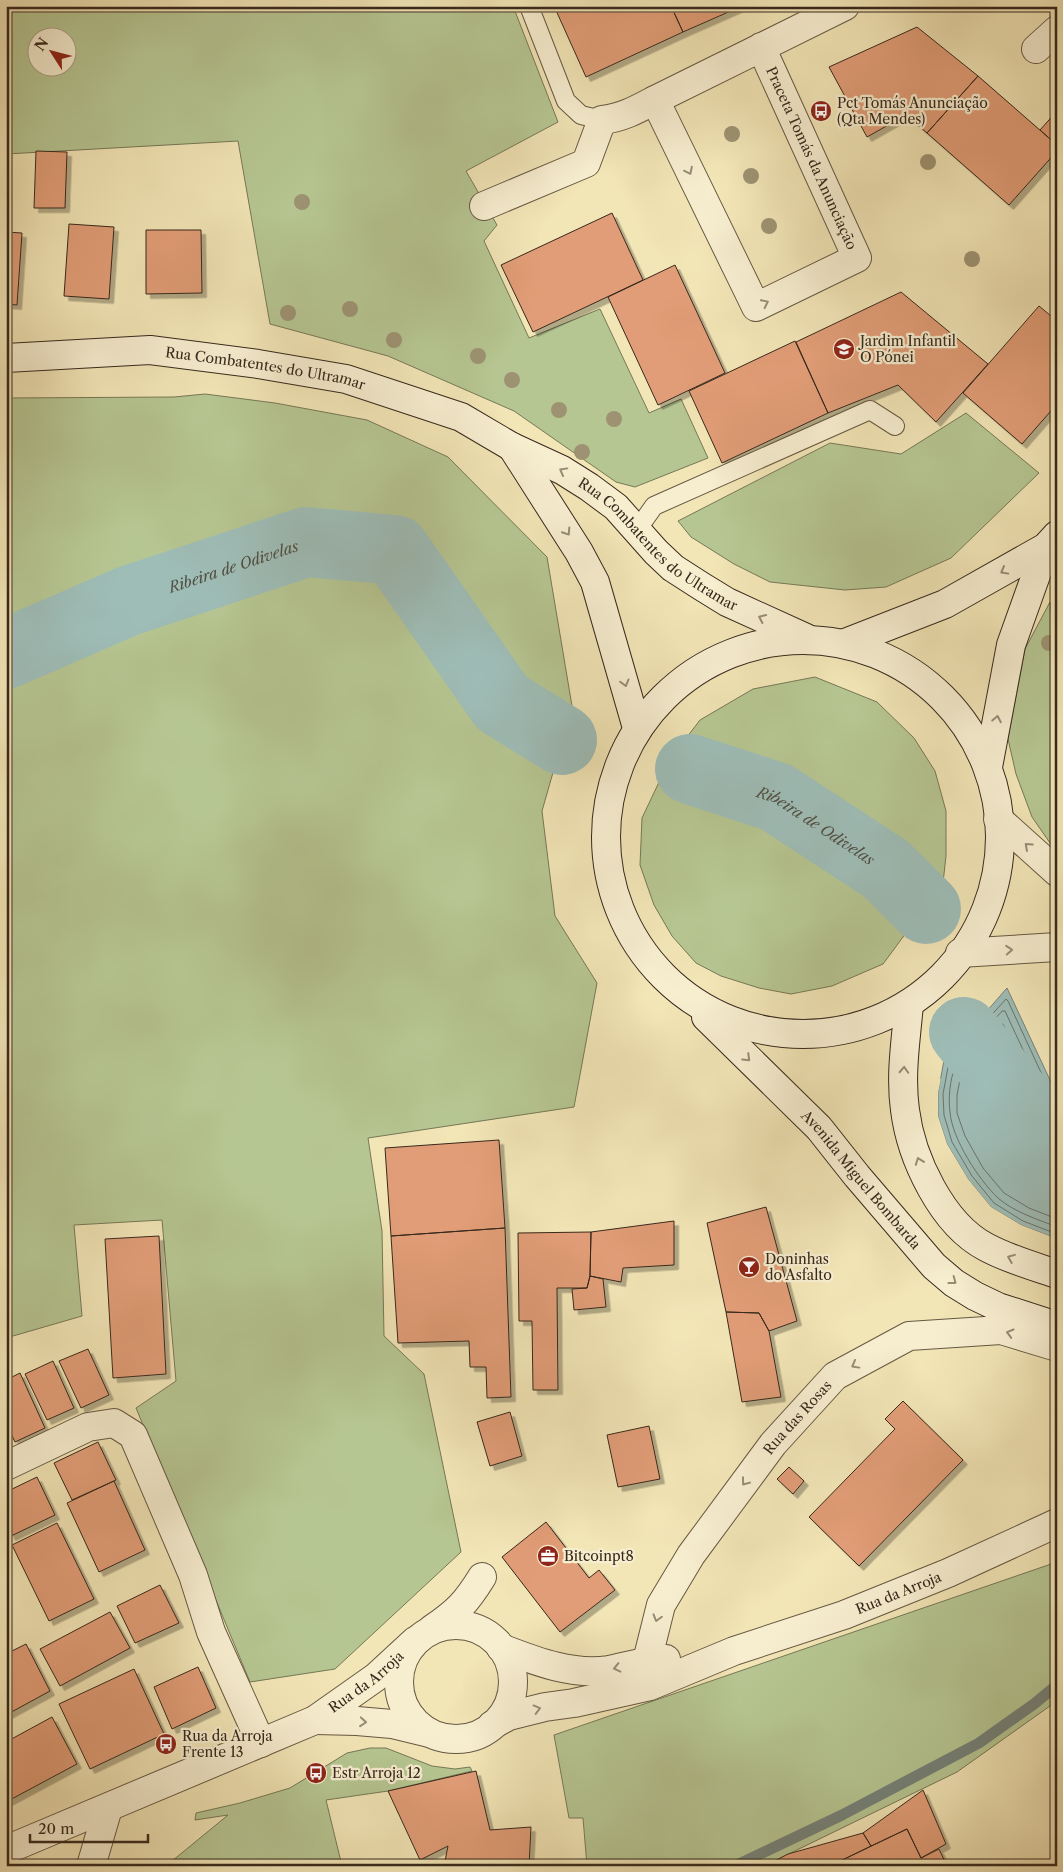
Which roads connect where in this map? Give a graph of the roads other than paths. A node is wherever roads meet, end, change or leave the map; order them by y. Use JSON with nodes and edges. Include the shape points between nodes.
{"nodes":[{"id":1,"x":529,"y":6,"type":"edge"},
{"id":2,"x":845,"y":6,"type":"edge"},
{"id":3,"x":1057,"y":30,"type":"edge"},
{"id":4,"x":761,"y":47,"type":"junction"},
{"id":5,"x":1036,"y":50,"type":"dead end"},
{"id":6,"x":655,"y":100,"type":"junction"},
{"id":7,"x":602,"y":120,"type":"junction"},
{"id":8,"x":484,"y":206,"type":"dead end"},
{"id":9,"x":6,"y":358,"type":"edge"},
{"id":10,"x":895,"y":426,"type":"dead end"},
{"id":11,"x":512,"y":447,"type":"junction"},
{"id":12,"x":637,"y":530,"type":"junction"},
{"id":13,"x":1052,"y":541,"type":"edge"},
{"id":14,"x":806,"y":638,"type":"junction"},
{"id":15,"x":845,"y":643,"type":"junction"},
{"id":16,"x":637,"y":728,"type":"junction"},
{"id":17,"x":988,"y":767,"type":"junction"},
{"id":18,"x":998,"y":819,"type":"junction"},
{"id":19,"x":1057,"y":872,"type":"edge"},
{"id":20,"x":1057,"y":946,"type":"edge"},
{"id":21,"x":960,"y":953,"type":"junction"},
{"id":22,"x":687,"y":999,"type":"junction"},
{"id":23,"x":909,"y":1004,"type":"junction"},
{"id":24,"x":1057,"y":1274,"type":"edge"},
{"id":25,"x":1057,"y":1326,"type":"edge"},
{"id":26,"x":1057,"y":1347,"type":"edge"},
{"id":27,"x":6,"y":1466,"type":"edge"},
{"id":28,"x":1057,"y":1523,"type":"edge"},
{"id":29,"x":424,"y":1635,"type":"junction"},
{"id":30,"x":494,"y":1641,"type":"junction"},
{"id":31,"x":734,"y":1651,"type":"junction"},
{"id":32,"x":647,"y":1660,"type":"junction"},
{"id":33,"x":314,"y":1720,"type":"junction"},
{"id":34,"x":492,"y":1725,"type":"junction"},
{"id":35,"x":431,"y":1733,"type":"junction"},
{"id":36,"x":261,"y":1743,"type":"junction"},
{"id":37,"x":108,"y":1808,"type":"junction"},
{"id":38,"x":6,"y":1850,"type":"edge"},
{"id":39,"x":91,"y":1866,"type":"edge"}],
"edges":[{"from":1,"to":7,"type":"lane","via":[[566,101],[581,115]]},
{"from":2,"to":4,"type":"street"},
{"from":3,"to":5,"type":"street"},
{"from":4,"to":6,"type":"street"},
{"from":6,"to":4,"type":"street","name":"Praceta Tomás da Anunciação","one_way":true,"via":[[756,307],[857,258]]},
{"from":6,"to":7,"type":"street","via":[[626,115]]},
{"from":7,"to":8,"type":"street","via":[[586,163]]},
{"from":9,"to":11,"type":"street","name":"Rua Combatentes do Ultramar","via":[[150,350],[346,378],[461,417]]},
{"from":10,"to":12,"type":"lane","via":[[870,410],[654,506]]},
{"from":12,"to":11,"type":"street","name":"Rua Combatentes do Ultramar","one_way":true,"via":[[616,507],[589,487],[562,470]]},
{"from":11,"to":16,"type":"street","name":"Rua Combatentes do Ultramar","one_way":true,"via":[[595,582]]},
{"from":14,"to":12,"type":"street","name":"Rua Combatentes do Ultramar","one_way":true,"via":[[727,602],[701,586],[673,568]]},
{"from":13,"to":15,"type":"street","one_way":true,"via":[[945,604]]},
{"from":17,"to":13,"type":"street","one_way":true,"via":[[1011,645]]},
{"from":14,"to":15,"type":"street"},
{"from":14,"to":16,"type":"street","name":"Avenida Miguel Bombarda","via":[[741,648],[682,680]]},
{"from":15,"to":17,"type":"street","via":[[906,667],[955,710]]},
{"from":16,"to":22,"type":"street","name":"Avenida Miguel Bombarda","via":[[612,783],[605,844],[614,895],[644,957]]},
{"from":17,"to":18,"type":"street","via":[[998,800]]},
{"from":19,"to":18,"type":"street","one_way":true},
{"from":18,"to":21,"type":"street","via":[[998,866],[989,903]]},
{"from":21,"to":20,"type":"street","one_way":true},
{"from":21,"to":23,"type":"street","via":[[940,979]]},
{"from":22,"to":23,"type":"street","via":[[740,1026],[798,1036],[855,1028]]},
{"from":22,"to":25,"type":"street","name":"Avenida Miguel Bombarda","one_way":true,"via":[[819,1128],[928,1260],[954,1283],[998,1307]]},
{"from":24,"to":23,"type":"street","one_way":true,"via":[[984,1247],[958,1225],[938,1201],[923,1171],[906,1119],[903,1075]]},
{"from":26,"to":32,"type":"street","name":"Rua das Rosas","one_way":true,"via":[[1001,1330],[908,1336],[835,1376],[773,1444],[691,1555],[661,1606]]},
{"from":27,"to":36,"type":"street","via":[[88,1427],[114,1423],[133,1435],[193,1575],[211,1632]]},
{"from":28,"to":31,"type":"street","name":"Rua da Arroja","via":[[948,1573],[844,1615]]},
{"from":29,"to":30,"type":"street","via":[[450,1625],[470,1626]]},
{"from":29,"to":30,"type":"street","name":"Rua da Arroja","via":[[468,1600],[482,1577],[483,1618]]},
{"from":29,"to":33,"type":"street","name":"Rua da Arroja","via":[[376,1677]]},
{"from":29,"to":35,"type":"street","via":[[404,1657],[398,1675],[400,1695],[406,1710]]},
{"from":32,"to":30,"type":"street","name":"Rua da Arroja","one_way":true,"via":[[608,1670],[573,1670],[525,1657]]},
{"from":30,"to":34,"type":"street","via":[[510,1665],[513,1684],[510,1700]]},
{"from":31,"to":32,"type":"street","name":"Rua da Arroja"},
{"from":34,"to":31,"type":"street","name":"Rua da Arroja","one_way":true,"via":[[509,1716],[545,1707],[650,1686]]},
{"from":33,"to":35,"type":"street","name":"Rua da Arroja","one_way":true,"via":[[392,1724]]},
{"from":33,"to":36,"type":"street","name":"Rua da Arroja"},
{"from":34,"to":35,"type":"street","via":[[463,1738],[446,1738]]},
{"from":36,"to":37,"type":"street","name":"Rua da Arroja"},
{"from":37,"to":38,"type":"street","name":"Rua da Arroja"},
{"from":37,"to":39,"type":"street"}]}
